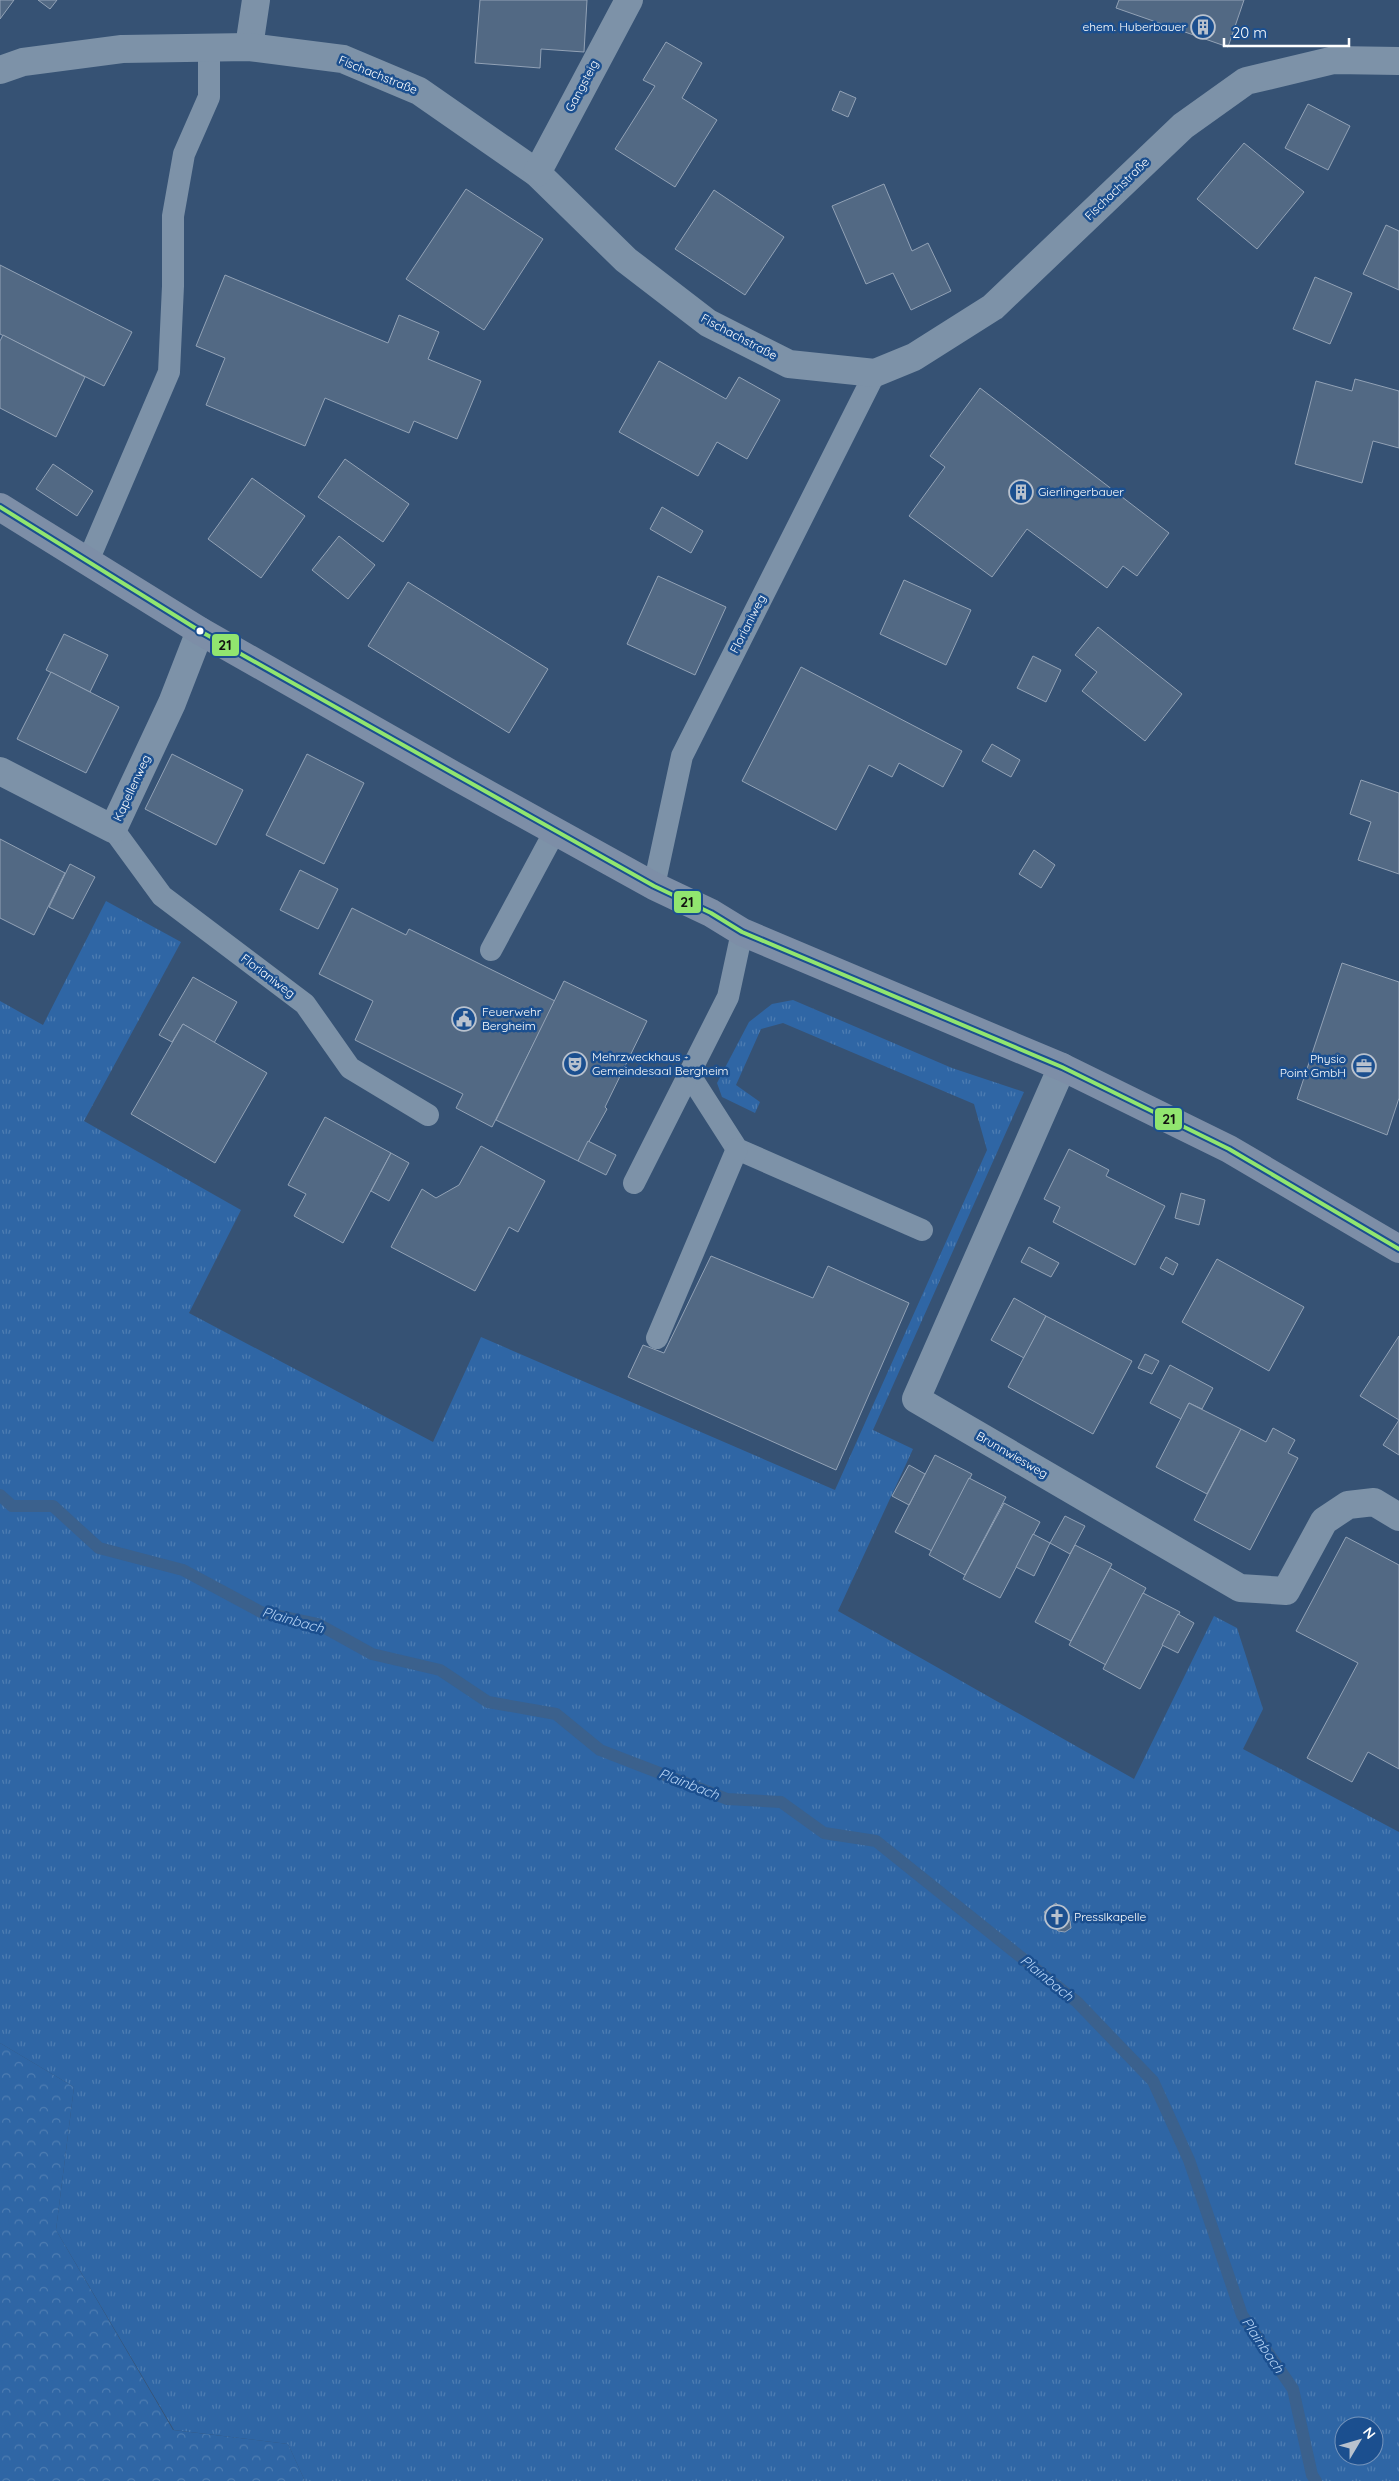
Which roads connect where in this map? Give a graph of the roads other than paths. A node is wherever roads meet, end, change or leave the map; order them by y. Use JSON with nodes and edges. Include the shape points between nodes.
{"nodes":[{"id":1,"x":256,"y":0,"type":"edge"},
{"id":2,"x":629,"y":0,"type":"edge"},
{"id":3,"x":209,"y":47,"type":"junction"},
{"id":4,"x":250,"y":47,"type":"junction"},
{"id":5,"x":1399,"y":61,"type":"edge"},
{"id":6,"x":0,"y":70,"type":"edge"},
{"id":7,"x":537,"y":173,"type":"junction"},
{"id":8,"x":875,"y":373,"type":"junction"},
{"id":9,"x":0,"y":507,"type":"edge"},
{"id":10,"x":88,"y":561,"type":"junction"},
{"id":11,"x":200,"y":630,"type":"junction"},
{"id":12,"x":0,"y":771,"type":"edge"},
{"id":13,"x":113,"y":829,"type":"junction"},
{"id":14,"x":554,"y":831,"type":"junction"},
{"id":15,"x":654,"y":886,"type":"junction"},
{"id":16,"x":742,"y":932,"type":"junction"},
{"id":17,"x":491,"y":950,"type":"dead end"},
{"id":18,"x":1062,"y":1067,"type":"junction"},
{"id":19,"x":689,"y":1074,"type":"junction"},
{"id":20,"x":428,"y":1115,"type":"dead end"},
{"id":21,"x":738,"y":1148,"type":"junction"},
{"id":22,"x":634,"y":1183,"type":"dead end"},
{"id":23,"x":922,"y":1230,"type":"dead end"},
{"id":24,"x":1399,"y":1249,"type":"edge"},
{"id":25,"x":657,"y":1338,"type":"dead end"},
{"id":26,"x":1399,"y":1517,"type":"edge"}],
"edges":[{"from":1,"to":4,"type":"street"},
{"from":2,"to":7,"type":"street","name":"Gangsteig"},
{"from":3,"to":4,"type":"street","name":"Fischachstraße"},
{"from":3,"to":6,"type":"street","name":"Fischachstraße","via":[[122,49],[23,62]]},
{"from":3,"to":10,"type":"lane","via":[[209,97],[184,154],[173,216],[169,372]]},
{"from":4,"to":7,"type":"street","name":"Fischachstraße","via":[[343,58],[418,91]]},
{"from":5,"to":8,"type":"street","name":"Fischachstraße","via":[[1334,60],[1246,81],[1183,126],[993,308],[914,357]]},
{"from":7,"to":8,"type":"street","name":"Fischachstraße","via":[[626,260],[708,323],[789,364]]},
{"from":8,"to":15,"type":"lane","name":"Florianiweg","via":[[682,756]]},
{"from":9,"to":10,"type":"main road"},
{"from":10,"to":11,"type":"main road"},
{"from":11,"to":13,"type":"street","name":"Kapellenweg","via":[[172,703]]},
{"from":11,"to":14,"type":"main road"},
{"from":12,"to":13,"type":"street","name":"Kapellenweg"},
{"from":13,"to":20,"type":"lane","name":"Florianiweg","via":[[162,896],[305,1004],[350,1068]]},
{"from":14,"to":15,"type":"main road"},
{"from":14,"to":17,"type":"lane"},
{"from":15,"to":16,"type":"main road"},
{"from":16,"to":18,"type":"main road"},
{"from":16,"to":19,"type":"lane","via":[[728,997]]},
{"from":18,"to":24,"type":"main road","via":[[1229,1149]]},
{"from":18,"to":26,"type":"street","name":"Brunnwiesweg","via":[[916,1399],[1240,1588],[1286,1591],[1324,1521],[1348,1505],[1374,1502]]},
{"from":19,"to":21,"type":"lane"},
{"from":19,"to":22,"type":"lane"},
{"from":21,"to":23,"type":"lane"},
{"from":21,"to":25,"type":"lane"}]}
